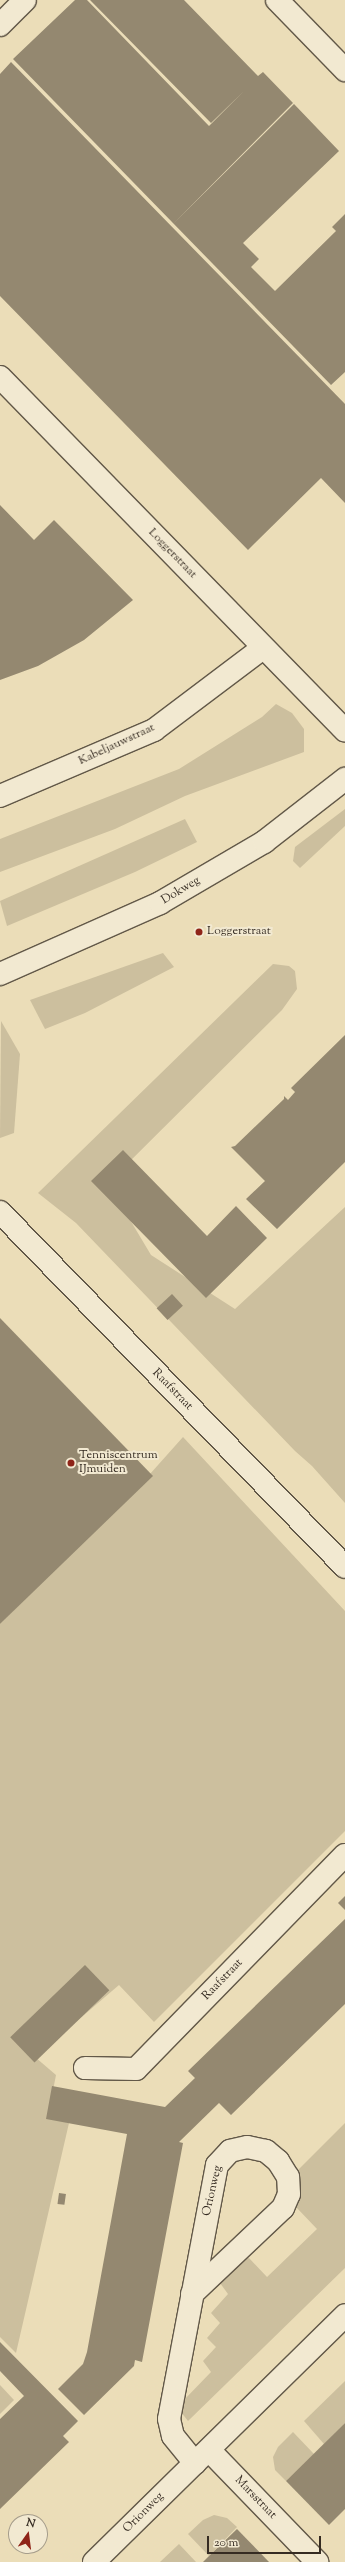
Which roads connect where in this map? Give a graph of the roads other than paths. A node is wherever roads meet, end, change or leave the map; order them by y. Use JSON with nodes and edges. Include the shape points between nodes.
{"nodes":[{"id":1,"x":25,"y":0,"type":"edge"},
{"id":2,"x":277,"y":0,"type":"edge"},
{"id":3,"x":0,"y":25,"type":"edge"},
{"id":4,"x":345,"y":70,"type":"edge"},
{"id":5,"x":0,"y":377,"type":"edge"},
{"id":6,"x":263,"y":648,"type":"junction"},
{"id":7,"x":345,"y":730,"type":"edge"},
{"id":8,"x":345,"y":779,"type":"edge"},
{"id":9,"x":0,"y":796,"type":"edge"},
{"id":10,"x":0,"y":974,"type":"edge"},
{"id":11,"x":0,"y":1212,"type":"edge"},
{"id":12,"x":345,"y":1567,"type":"edge"},
{"id":13,"x":345,"y":1855,"type":"edge"},
{"id":14,"x":85,"y":2068,"type":"dead end"},
{"id":15,"x":192,"y":2294,"type":"junction"},
{"id":16,"x":345,"y":2315,"type":"edge"},
{"id":17,"x":202,"y":2457,"type":"junction"},
{"id":18,"x":94,"y":2562,"type":"edge"},
{"id":19,"x":318,"y":2562,"type":"edge"}],
"edges":[{"from":1,"to":3,"type":"street"},
{"from":2,"to":4,"type":"street"},
{"from":5,"to":6,"type":"street","name":"Loggerstraat"},
{"from":6,"to":7,"type":"street","name":"Loggerstraat"},
{"from":6,"to":9,"type":"street","name":"Kabeljauwstraat","via":[[154,730]]},
{"from":8,"to":10,"type":"street","name":"Dokweg","via":[[264,842],[160,904]]},
{"from":11,"to":12,"type":"street","name":"Raafstraat"},
{"from":13,"to":14,"type":"street","name":"Raafstraat","via":[[136,2069]]},
{"from":15,"to":15,"type":"street","name":"Orionweg","via":[[217,2165],[230,2151],[247,2147],[266,2151],[278,2161],[288,2177],[289,2194],[283,2208]]},
{"from":15,"to":17,"type":"street","name":"Orionweg","via":[[168,2419],[173,2436]]},
{"from":16,"to":17,"type":"street","name":"Orionweg"},
{"from":17,"to":18,"type":"street","name":"Orionweg"},
{"from":17,"to":19,"type":"street","name":"Marsstraat"}]}
